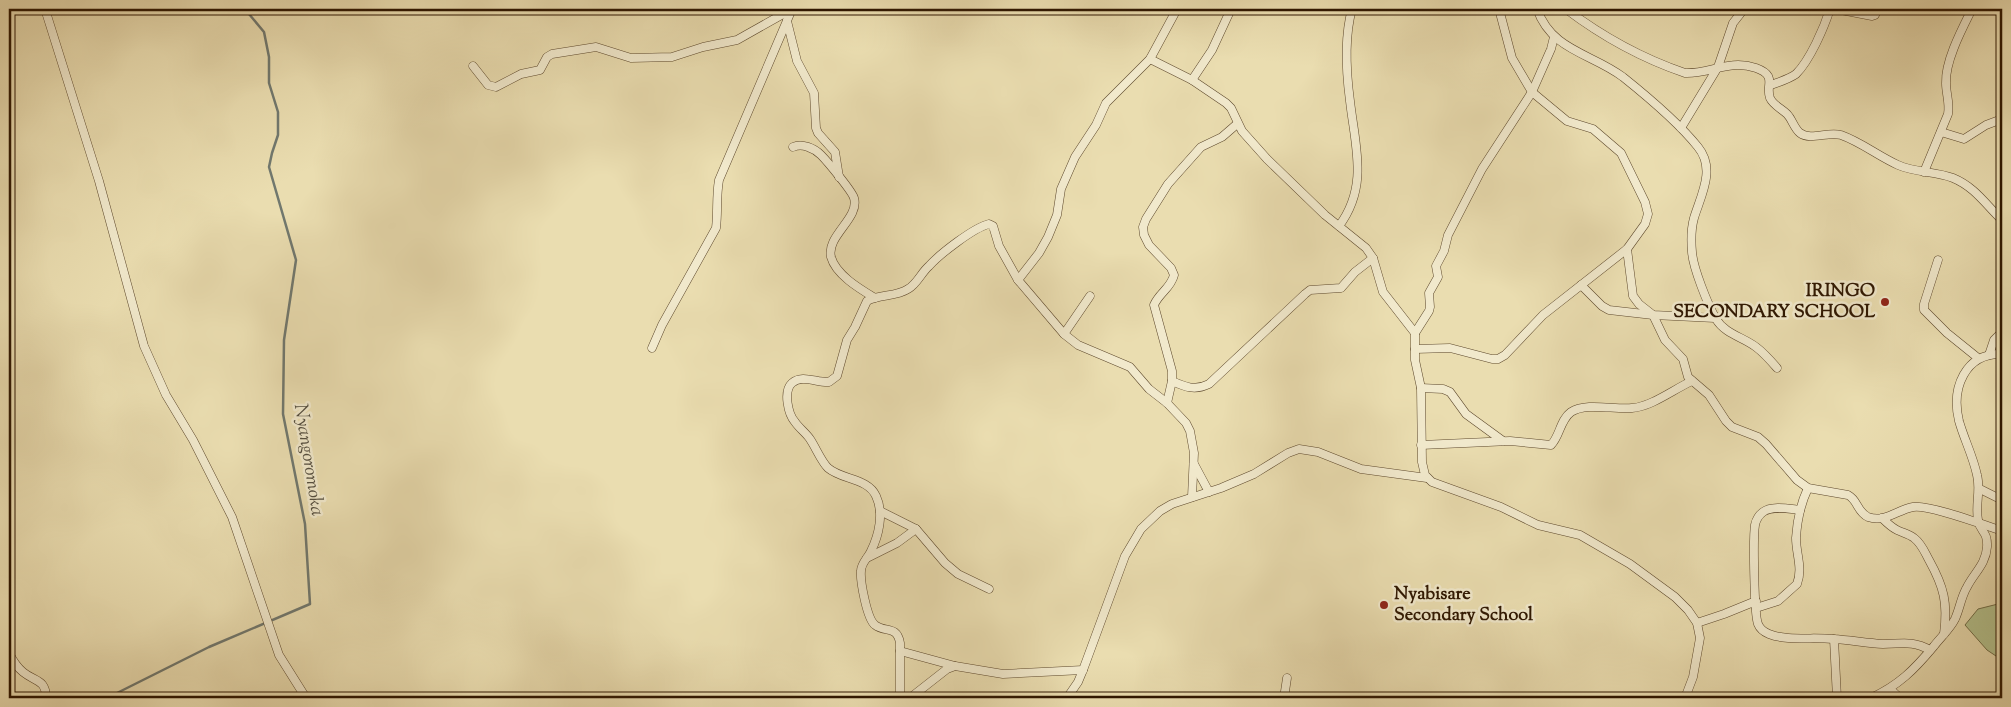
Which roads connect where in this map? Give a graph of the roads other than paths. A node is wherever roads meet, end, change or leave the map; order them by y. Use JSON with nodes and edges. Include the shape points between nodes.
{"nodes":[{"id":1,"x":45,"y":9,"type":"edge"},
{"id":2,"x":792,"y":9,"type":"edge"},
{"id":3,"x":1177,"y":9,"type":"edge"},
{"id":4,"x":1231,"y":9,"type":"edge"},
{"id":5,"x":1352,"y":9,"type":"edge"},
{"id":6,"x":1499,"y":9,"type":"edge"},
{"id":7,"x":1537,"y":9,"type":"edge"},
{"id":8,"x":1566,"y":9,"type":"edge"},
{"id":9,"x":1744,"y":9,"type":"edge"},
{"id":10,"x":1830,"y":9,"type":"edge"},
{"id":11,"x":1836,"y":9,"type":"edge"},
{"id":12,"x":1878,"y":9,"type":"edge"},
{"id":13,"x":1972,"y":9,"type":"edge"},
{"id":14,"x":1576,"y":12,"type":"edge"},
{"id":15,"x":787,"y":21,"type":"junction"},
{"id":16,"x":1554,"y":37,"type":"junction"},
{"id":17,"x":1150,"y":59,"type":"junction"},
{"id":18,"x":473,"y":66,"type":"dead end"},
{"id":19,"x":1718,"y":67,"type":"junction"},
{"id":20,"x":1192,"y":80,"type":"junction"},
{"id":21,"x":1771,"y":85,"type":"junction"},
{"id":22,"x":1532,"y":92,"type":"junction"},
{"id":23,"x":2002,"y":119,"type":"edge"},
{"id":24,"x":1237,"y":124,"type":"junction"},
{"id":25,"x":1681,"y":128,"type":"junction"},
{"id":26,"x":1940,"y":132,"type":"junction"},
{"id":27,"x":793,"y":148,"type":"dead end"},
{"id":28,"x":1924,"y":172,"type":"junction"},
{"id":29,"x":839,"y":177,"type":"junction"},
{"id":30,"x":2002,"y":220,"type":"edge"},
{"id":31,"x":1339,"y":226,"type":"junction"},
{"id":32,"x":1627,"y":250,"type":"junction"},
{"id":33,"x":1373,"y":258,"type":"junction"},
{"id":34,"x":1938,"y":260,"type":"dead end"},
{"id":35,"x":1018,"y":280,"type":"junction"},
{"id":36,"x":1581,"y":285,"type":"junction"},
{"id":37,"x":1090,"y":296,"type":"dead end"},
{"id":38,"x":875,"y":298,"type":"junction"},
{"id":39,"x":1652,"y":315,"type":"junction"},
{"id":40,"x":1715,"y":318,"type":"junction"},
{"id":41,"x":2002,"y":332,"type":"edge"},
{"id":42,"x":1415,"y":333,"type":"junction"},
{"id":43,"x":1064,"y":334,"type":"junction"},
{"id":44,"x":652,"y":348,"type":"dead end"},
{"id":45,"x":1415,"y":349,"type":"junction"},
{"id":46,"x":2002,"y":354,"type":"edge"},
{"id":47,"x":1989,"y":355,"type":"junction"},
{"id":48,"x":1978,"y":358,"type":"junction"},
{"id":49,"x":1777,"y":368,"type":"dead end"},
{"id":50,"x":1172,"y":381,"type":"junction"},
{"id":51,"x":1692,"y":381,"type":"junction"},
{"id":52,"x":1421,"y":388,"type":"junction"},
{"id":53,"x":1167,"y":403,"type":"junction"},
{"id":54,"x":1503,"y":441,"type":"junction"},
{"id":55,"x":1421,"y":445,"type":"junction"},
{"id":56,"x":1194,"y":464,"type":"junction"},
{"id":57,"x":1427,"y":478,"type":"junction"},
{"id":58,"x":1808,"y":488,"type":"junction"},
{"id":59,"x":1980,"y":489,"type":"junction"},
{"id":60,"x":1209,"y":492,"type":"junction"},
{"id":61,"x":1192,"y":497,"type":"junction"},
{"id":62,"x":2002,"y":500,"type":"edge"},
{"id":63,"x":1800,"y":510,"type":"junction"},
{"id":64,"x":880,"y":511,"type":"junction"},
{"id":65,"x":1882,"y":518,"type":"junction"},
{"id":66,"x":1979,"y":524,"type":"junction"},
{"id":67,"x":916,"y":529,"type":"junction"},
{"id":68,"x":2002,"y":531,"type":"edge"},
{"id":69,"x":867,"y":558,"type":"junction"},
{"id":70,"x":989,"y":589,"type":"dead end"},
{"id":71,"x":1756,"y":604,"type":"junction"},
{"id":72,"x":1697,"y":622,"type":"junction"},
{"id":73,"x":1944,"y":634,"type":"junction"},
{"id":74,"x":1834,"y":639,"type":"junction"},
{"id":75,"x":900,"y":650,"type":"junction"},
{"id":76,"x":1930,"y":650,"type":"junction"},
{"id":77,"x":9,"y":652,"type":"edge"},
{"id":78,"x":954,"y":666,"type":"junction"},
{"id":79,"x":1083,"y":670,"type":"junction"},
{"id":80,"x":1287,"y":678,"type":"dead end"},
{"id":81,"x":1890,"y":689,"type":"junction"},
{"id":82,"x":46,"y":698,"type":"edge"},
{"id":83,"x":306,"y":698,"type":"edge"},
{"id":84,"x":900,"y":698,"type":"edge"},
{"id":85,"x":910,"y":698,"type":"edge"},
{"id":86,"x":1067,"y":698,"type":"edge"},
{"id":87,"x":1284,"y":698,"type":"edge"},
{"id":88,"x":1685,"y":698,"type":"edge"},
{"id":89,"x":1837,"y":698,"type":"edge"},
{"id":90,"x":1871,"y":698,"type":"edge"},
{"id":91,"x":1900,"y":698,"type":"edge"}],
"edges":[{"from":1,"to":83,"type":"street","via":[[99,181],[144,346],[166,395],[232,517],[279,655]]},
{"from":2,"to":15,"type":"street"},
{"from":2,"to":18,"type":"street","via":[[737,40],[672,57],[636,58],[596,47],[552,54],[540,70],[521,74],[496,87],[488,85]]},
{"from":3,"to":17,"type":"street"},
{"from":4,"to":20,"type":"street","via":[[1212,50]]},
{"from":5,"to":31,"type":"street","via":[[1347,71],[1357,172],[1352,207]]},
{"from":6,"to":22,"type":"street","via":[[1512,58]]},
{"from":7,"to":16,"type":"street"},
{"from":8,"to":14,"type":"street"},
{"from":9,"to":19,"type":"street","via":[[1733,23]]},
{"from":10,"to":21,"type":"street","via":[[1815,45],[1799,70]]},
{"from":11,"to":12,"type":"street","via":[[1872,16]]},
{"from":13,"to":26,"type":"street","via":[[1947,72],[1950,105]]},
{"from":14,"to":19,"type":"street","via":[[1607,38],[1630,51],[1685,73],[1694,74]]},
{"from":15,"to":29,"type":"street","via":[[797,61],[814,93],[816,128],[835,152]]},
{"from":15,"to":44,"type":"street","via":[[719,180],[716,228]]},
{"from":16,"to":22,"type":"street"},
{"from":16,"to":25,"type":"street","via":[[1623,77]]},
{"from":17,"to":20,"type":"street"},
{"from":17,"to":35,"type":"street","via":[[1106,103],[1061,189],[1057,214],[1048,237]]},
{"from":19,"to":21,"type":"street","via":[[1736,65],[1758,69],[1769,77]]},
{"from":19,"to":25,"type":"street"},
{"from":20,"to":24,"type":"street","via":[[1226,103]]},
{"from":21,"to":28,"type":"street","via":[[1769,97],[1772,102],[1803,135],[1838,134],[1896,164]]},
{"from":22,"to":32,"type":"street","via":[[1567,121],[1598,133],[1626,160],[1648,208],[1645,224]]},
{"from":22,"to":42,"type":"street","via":[[1482,169],[1448,235],[1436,266],[1438,277],[1428,293],[1430,307]]},
{"from":23,"to":26,"type":"street","via":[[1964,139]]},
{"from":24,"to":31,"type":"street","via":[[1250,142]]},
{"from":24,"to":50,"type":"street","via":[[1196,152],[1168,184],[1143,227],[1149,245],[1174,272],[1172,282],[1154,308]]},
{"from":25,"to":40,"type":"street","via":[[1705,158],[1707,178],[1694,220],[1692,254]]},
{"from":26,"to":28,"type":"street"},
{"from":27,"to":29,"type":"street","via":[[798,145],[818,152]]},
{"from":28,"to":30,"type":"street","via":[[1952,178],[1975,190]]},
{"from":29,"to":38,"type":"street","via":[[854,201],[847,221],[832,245],[831,258],[847,278]]},
{"from":31,"to":33,"type":"street"},
{"from":32,"to":36,"type":"street"},
{"from":32,"to":39,"type":"street","via":[[1633,296]]},
{"from":33,"to":42,"type":"street","via":[[1383,292]]},
{"from":33,"to":50,"type":"street","via":[[1341,288],[1310,290],[1209,384],[1189,388]]},
{"from":34,"to":48,"type":"street","via":[[1924,310]]},
{"from":35,"to":38,"type":"street","via":[[1000,246],[995,228],[989,224],[951,248],[910,288]]},
{"from":35,"to":43,"type":"street"},
{"from":36,"to":39,"type":"street","via":[[1609,310]]},
{"from":36,"to":45,"type":"street","via":[[1543,315],[1498,359],[1450,348]]},
{"from":37,"to":43,"type":"street"},
{"from":38,"to":64,"type":"street","via":[[865,303],[856,327],[849,335],[837,376],[829,382],[799,380],[791,384],[787,393],[792,418],[826,465],[871,488]]},
{"from":39,"to":40,"type":"street"},
{"from":39,"to":51,"type":"street","via":[[1665,340],[1683,360]]},
{"from":40,"to":49,"type":"street","via":[[1727,331],[1756,347]]},
{"from":41,"to":47,"type":"street","via":[[1994,340]]},
{"from":42,"to":45,"type":"street"},
{"from":43,"to":53,"type":"street","via":[[1078,345],[1130,367],[1149,389]]},
{"from":45,"to":52,"type":"street"},
{"from":46,"to":47,"type":"street"},
{"from":47,"to":48,"type":"street"},
{"from":48,"to":59,"type":"street","via":[[1968,367],[1956,399],[1959,420]]},
{"from":50,"to":53,"type":"street"},
{"from":51,"to":54,"type":"street","via":[[1643,407],[1573,411],[1551,445]]},
{"from":51,"to":58,"type":"street","via":[[1709,395],[1732,427],[1758,437]]},
{"from":52,"to":54,"type":"street","via":[[1450,392],[1466,414]]},
{"from":52,"to":55,"type":"street"},
{"from":53,"to":56,"type":"street","via":[[1188,427]]},
{"from":54,"to":55,"type":"street"},
{"from":55,"to":57,"type":"street"},
{"from":56,"to":60,"type":"street"},
{"from":56,"to":61,"type":"street"},
{"from":57,"to":60,"type":"street","via":[[1361,469],[1318,452],[1299,449],[1254,474]]},
{"from":57,"to":72,"type":"street","via":[[1538,525],[1592,541],[1655,581]]},
{"from":58,"to":63,"type":"street"},
{"from":58,"to":65,"type":"street","via":[[1848,495],[1862,513]]},
{"from":59,"to":62,"type":"street"},
{"from":59,"to":66,"type":"street"},
{"from":60,"to":61,"type":"street"},
{"from":61,"to":79,"type":"street","via":[[1160,511],[1148,520],[1132,542]]},
{"from":63,"to":71,"type":"street","via":[[1796,538],[1800,562],[1797,584],[1778,601]]},
{"from":63,"to":71,"type":"street","via":[[1773,509],[1758,516],[1754,542]]},
{"from":64,"to":67,"type":"street"},
{"from":64,"to":69,"type":"street","via":[[878,530]]},
{"from":65,"to":66,"type":"street","via":[[1914,506]]},
{"from":65,"to":73,"type":"street","via":[[1914,538],[1930,561],[1944,591],[1947,616]]},
{"from":66,"to":68,"type":"street"},
{"from":66,"to":73,"type":"street","via":[[1988,536],[1986,555]]},
{"from":67,"to":69,"type":"street"},
{"from":67,"to":70,"type":"street","via":[[945,563]]},
{"from":69,"to":75,"type":"street","via":[[860,569],[868,615],[876,626],[897,635]]},
{"from":71,"to":72,"type":"street"},
{"from":71,"to":74,"type":"street","via":[[1758,626],[1769,634]]},
{"from":72,"to":88,"type":"street","via":[[1700,638],[1698,655]]},
{"from":73,"to":76,"type":"street"},
{"from":74,"to":76,"type":"street","via":[[1882,644],[1911,642]]},
{"from":74,"to":89,"type":"street"},
{"from":75,"to":78,"type":"street"},
{"from":75,"to":84,"type":"street"},
{"from":76,"to":81,"type":"street","via":[[1909,674]]},
{"from":77,"to":82,"type":"street","via":[[23,672],[38,680],[46,690]]},
{"from":78,"to":79,"type":"street","via":[[1003,674]]},
{"from":78,"to":85,"type":"street"},
{"from":79,"to":86,"type":"street"},
{"from":80,"to":87,"type":"street"},
{"from":81,"to":90,"type":"street"},
{"from":81,"to":91,"type":"street"}]}
